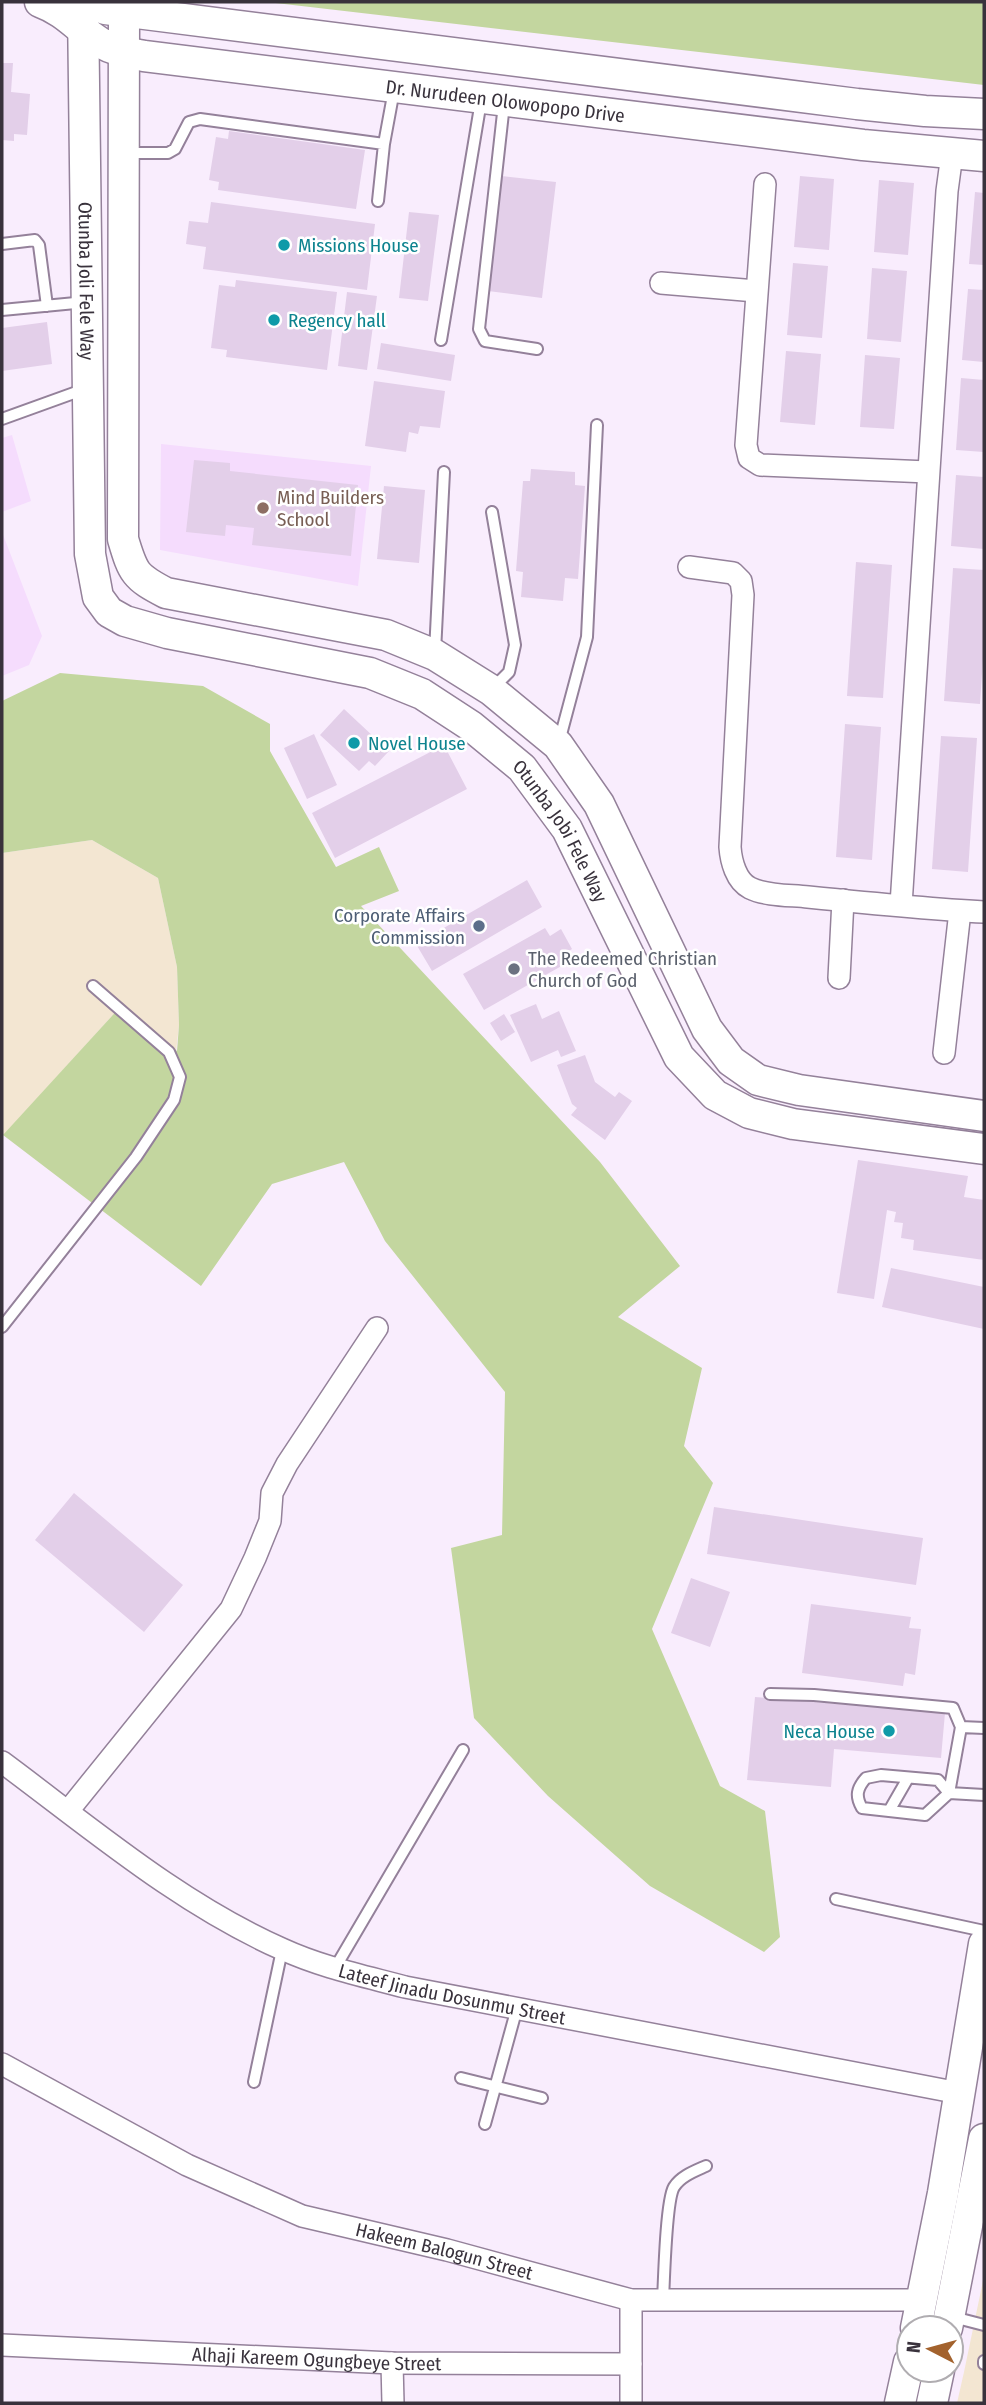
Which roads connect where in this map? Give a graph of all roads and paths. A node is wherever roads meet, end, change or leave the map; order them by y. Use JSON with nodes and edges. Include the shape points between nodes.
{"nodes":[{"id":1,"x":42,"y":2,"type":"edge"},
{"id":2,"x":124,"y":11,"type":"junction"},
{"id":3,"x":83,"y":18,"type":"junction"},
{"id":4,"x":123,"y":51,"type":"junction"},
{"id":5,"x":395,"y":87,"type":"junction"},
{"id":6,"x":493,"y":99,"type":"junction"},
{"id":7,"x":984,"y":114,"type":"edge"},
{"id":8,"x":384,"y":144,"type":"junction"},
{"id":9,"x":123,"y":153,"type":"junction"},
{"id":10,"x":952,"y":154,"type":"junction"},
{"id":11,"x":984,"y":156,"type":"edge"},
{"id":12,"x":765,"y":184,"type":"dead end"},
{"id":13,"x":379,"y":201,"type":"dead end"},
{"id":14,"x":2,"y":244,"type":"edge"},
{"id":15,"x":661,"y":283,"type":"dead end"},
{"id":16,"x":123,"y":284,"type":"junction"},
{"id":17,"x":756,"y":291,"type":"junction"},
{"id":18,"x":88,"y":295,"type":"junction"},
{"id":19,"x":47,"y":306,"type":"junction"},
{"id":20,"x":2,"y":310,"type":"edge"},
{"id":21,"x":441,"y":340,"type":"dead end"},
{"id":22,"x":537,"y":349,"type":"dead end"},
{"id":23,"x":89,"y":387,"type":"junction"},
{"id":24,"x":2,"y":419,"type":"edge"},
{"id":25,"x":597,"y":425,"type":"dead end"},
{"id":26,"x":444,"y":472,"type":"dead end"},
{"id":27,"x":928,"y":472,"type":"junction"},
{"id":28,"x":492,"y":512,"type":"dead end"},
{"id":29,"x":123,"y":539,"type":"joint"},
{"id":30,"x":90,"y":554,"type":"joint"},
{"id":31,"x":689,"y":567,"type":"dead end"},
{"id":32,"x":435,"y":655,"type":"junction"},
{"id":33,"x":491,"y":691,"type":"junction"},
{"id":34,"x":558,"y":745,"type":"junction"},
{"id":35,"x":843,"y":900,"type":"junction"},
{"id":36,"x":901,"y":905,"type":"junction"},
{"id":37,"x":960,"y":911,"type":"junction"},
{"id":38,"x":984,"y":912,"type":"edge"},
{"id":39,"x":839,"y":978,"type":"dead end"},
{"id":40,"x":93,"y":986,"type":"dead end"},
{"id":41,"x":944,"y":1053,"type":"dead end"},
{"id":42,"x":869,"y":1099,"type":"junction"},
{"id":43,"x":984,"y":1115,"type":"edge"},
{"id":44,"x":865,"y":1133,"type":"junction"},
{"id":45,"x":984,"y":1149,"type":"edge"},
{"id":46,"x":2,"y":1326,"type":"edge"},
{"id":47,"x":377,"y":1328,"type":"dead end"},
{"id":48,"x":770,"y":1694,"type":"dead end"},
{"id":49,"x":961,"y":1727,"type":"junction"},
{"id":50,"x":984,"y":1728,"type":"edge"},
{"id":51,"x":463,"y":1750,"type":"dead end"},
{"id":52,"x":2,"y":1762,"type":"edge"},
{"id":53,"x":908,"y":1778,"type":"junction"},
{"id":54,"x":949,"y":1793,"type":"junction"},
{"id":55,"x":984,"y":1795,"type":"edge"},
{"id":56,"x":68,"y":1811,"type":"junction"},
{"id":57,"x":889,"y":1811,"type":"junction"},
{"id":58,"x":836,"y":1899,"type":"dead end"},
{"id":59,"x":984,"y":1931,"type":"edge"},
{"id":60,"x":984,"y":1944,"type":"edge"},
{"id":61,"x":282,"y":1950,"type":"junction"},
{"id":62,"x":335,"y":1968,"type":"junction"},
{"id":63,"x":516,"y":2008,"type":"junction"},
{"id":64,"x":2,"y":2063,"type":"edge"},
{"id":65,"x":461,"y":2078,"type":"dead end"},
{"id":66,"x":254,"y":2082,"type":"dead end"},
{"id":67,"x":495,"y":2087,"type":"junction"},
{"id":68,"x":959,"y":2093,"type":"junction"},
{"id":69,"x":542,"y":2098,"type":"dead end"},
{"id":70,"x":485,"y":2124,"type":"dead end"},
{"id":71,"x":984,"y":2138,"type":"edge"},
{"id":72,"x":706,"y":2166,"type":"dead end"},
{"id":73,"x":976,"y":2235,"type":"edge"},
{"id":74,"x":631,"y":2300,"type":"junction"},
{"id":75,"x":663,"y":2301,"type":"junction"},
{"id":76,"x":919,"y":2314,"type":"edge"},
{"id":77,"x":951,"y":2314,"type":"edge"},
{"id":78,"x":965,"y":2323,"type":"edge"},
{"id":79,"x":984,"y":2325,"type":"edge"},
{"id":80,"x":2,"y":2345,"type":"edge"},
{"id":81,"x":392,"y":2364,"type":"junction"},
{"id":82,"x":631,"y":2364,"type":"junction"},
{"id":83,"x":904,"y":2384,"type":"edge"},
{"id":84,"x":936,"y":2384,"type":"edge"},
{"id":85,"x":393,"y":2403,"type":"edge"},
{"id":86,"x":631,"y":2403,"type":"edge"},
{"id":87,"x":900,"y":2403,"type":"edge"},
{"id":88,"x":932,"y":2403,"type":"edge"}],
"edges":[{"from":1,"to":3,"type":"street","name":"Dr. Nurudeen Olowopopo Drive"},
{"from":2,"to":3,"type":"street","name":"Dr. Nurudeen Olowopopo Drive"},
{"from":2,"to":4,"type":"street","name":"Otunba Joli Fele Way"},
{"from":2,"to":7,"type":"street","name":"Dr. Nurudeen Olowopopo Drive","via":[[857,104]]},
{"from":3,"to":4,"type":"street","name":"Dr. Nurudeen Olowopopo Drive","via":[[98,41]]},
{"from":3,"to":18,"type":"street","name":"Otunba Joli Fele Way"},
{"from":4,"to":5,"type":"street","name":"Dr. Nurudeen Olowopopo Drive"},
{"from":4,"to":9,"type":"street","name":"Otunba Joli Fele Way"},
{"from":5,"to":6,"type":"street","name":"Dr. Nurudeen Olowopopo Drive"},
{"from":5,"to":8,"type":"lane"},
{"from":6,"to":10,"type":"street","name":"Dr. Nurudeen Olowopopo Drive"},
{"from":6,"to":21,"type":"lane"},
{"from":6,"to":22,"type":"lane","via":[[479,329],[485,341]]},
{"from":8,"to":9,"type":"lane","via":[[200,119],[189,122],[175,149],[167,153]]},
{"from":8,"to":13,"type":"lane"},
{"from":9,"to":16,"type":"street","name":"Otunba Joli Fele Way"},
{"from":10,"to":11,"type":"street","name":"Dr. Nurudeen Olowopopo Drive"},
{"from":10,"to":27,"type":"street"},
{"from":12,"to":17,"type":"street"},
{"from":14,"to":19,"type":"lane","via":[[29,239],[39,245]]},
{"from":15,"to":17,"type":"street"},
{"from":16,"to":18,"type":"street"},
{"from":16,"to":29,"type":"street","name":"Otunba Joli Fele Way"},
{"from":17,"to":27,"type":"street","via":[[746,444],[749,458],[760,465]]},
{"from":18,"to":19,"type":"lane"},
{"from":18,"to":23,"type":"street","name":"Otunba Joli Fele Way"},
{"from":19,"to":20,"type":"lane"},
{"from":23,"to":24,"type":"lane"},
{"from":23,"to":30,"type":"street","name":"Otunba Joli Fele Way"},
{"from":25,"to":34,"type":"lane","via":[[587,637]]},
{"from":26,"to":32,"type":"lane"},
{"from":27,"to":36,"type":"street"},
{"from":28,"to":33,"type":"lane","via":[[515,645],[509,672]]},
{"from":29,"to":32,"type":"street","name":"Otunba Jobi Fele Way","via":[[131,567],[143,581],[166,593],[386,635]]},
{"from":30,"to":44,"type":"street","name":"Otunba Jobi Fele Way","via":[[98,597],[109,612],[125,621],[370,673],[422,694],[471,726],[522,768],[567,828],[679,1057],[715,1095],[749,1113],[793,1125]]},
{"from":31,"to":35,"type":"street","via":[[733,573],[741,581],[731,861],[737,874],[748,888],[762,892]]},
{"from":32,"to":33,"type":"street","name":"Otunba Jobi Fele Way"},
{"from":33,"to":34,"type":"street","name":"Otunba Jobi Fele Way"},
{"from":34,"to":42,"type":"street","name":"Otunba Jobi Fele Way","via":[[599,804],[707,1029],[731,1061],[758,1080]]},
{"from":35,"to":36,"type":"street"},
{"from":35,"to":39,"type":"street"},
{"from":36,"to":37,"type":"street"},
{"from":37,"to":38,"type":"street"},
{"from":37,"to":41,"type":"street"},
{"from":40,"to":46,"type":"lane","via":[[169,1052],[180,1077],[174,1100],[136,1157]]},
{"from":42,"to":43,"type":"street","name":"Otunba Jobi Fele Way"},
{"from":42,"to":44,"type":"street"},
{"from":44,"to":45,"type":"street","name":"Otunba Jobi Fele Way"},
{"from":47,"to":56,"type":"street","via":[[286,1464],[272,1493],[270,1521],[231,1609]]},
{"from":48,"to":49,"type":"lane","via":[[953,1708]]},
{"from":49,"to":50,"type":"lane"},
{"from":49,"to":54,"type":"lane"},
{"from":51,"to":62,"type":"lane"},
{"from":52,"to":56,"type":"street","name":"Lateef Jinadu Dosunmu Street"},
{"from":53,"to":54,"type":"lane","via":[[938,1780]]},
{"from":53,"to":57,"type":"lane"},
{"from":53,"to":57,"type":"lane","via":[[881,1775],[866,1778],[858,1787],[862,1808]]},
{"from":54,"to":55,"type":"lane"},
{"from":54,"to":57,"type":"lane","via":[[925,1815]]},
{"from":56,"to":61,"type":"street","name":"Lateef Jinadu Dosunmu Street","via":[[195,1904]]},
{"from":58,"to":59,"type":"lane"},
{"from":60,"to":68,"type":"street","name":"Hakeem Balogun Street"},
{"from":61,"to":62,"type":"street","name":"Lateef Jinadu Dosunmu Street"},
{"from":61,"to":66,"type":"lane"},
{"from":62,"to":63,"type":"street","name":"Lateef Jinadu Dosunmu Street"},
{"from":63,"to":67,"type":"lane"},
{"from":63,"to":68,"type":"street","name":"Lateef Jinadu Dosunmu Street"},
{"from":64,"to":74,"type":"street","name":"Hakeem Balogun Street","via":[[187,2165],[302,2216]]},
{"from":65,"to":67,"type":"lane"},
{"from":67,"to":69,"type":"lane"},
{"from":67,"to":70,"type":"lane"},
{"from":68,"to":76,"type":"street","name":"Hakeem Balogun Street"},
{"from":71,"to":73,"type":"street"},
{"from":72,"to":75,"type":"lane","via":[[674,2187]]},
{"from":73,"to":77,"type":"street"},
{"from":74,"to":75,"type":"street","name":"Hakeem Balogun Street"},
{"from":74,"to":82,"type":"street"},
{"from":75,"to":76,"type":"street","name":"Hakeem Balogun Street"},
{"from":78,"to":79,"type":"lane"},
{"from":80,"to":81,"type":"street","name":"Alhaji Kareem Ogungbeye Street"},
{"from":81,"to":82,"type":"street","name":"Alhaji Kareem Ogungbeye Street"},
{"from":81,"to":85,"type":"street"},
{"from":82,"to":86,"type":"street"},
{"from":83,"to":87,"type":"street"},
{"from":84,"to":88,"type":"street"}]}
